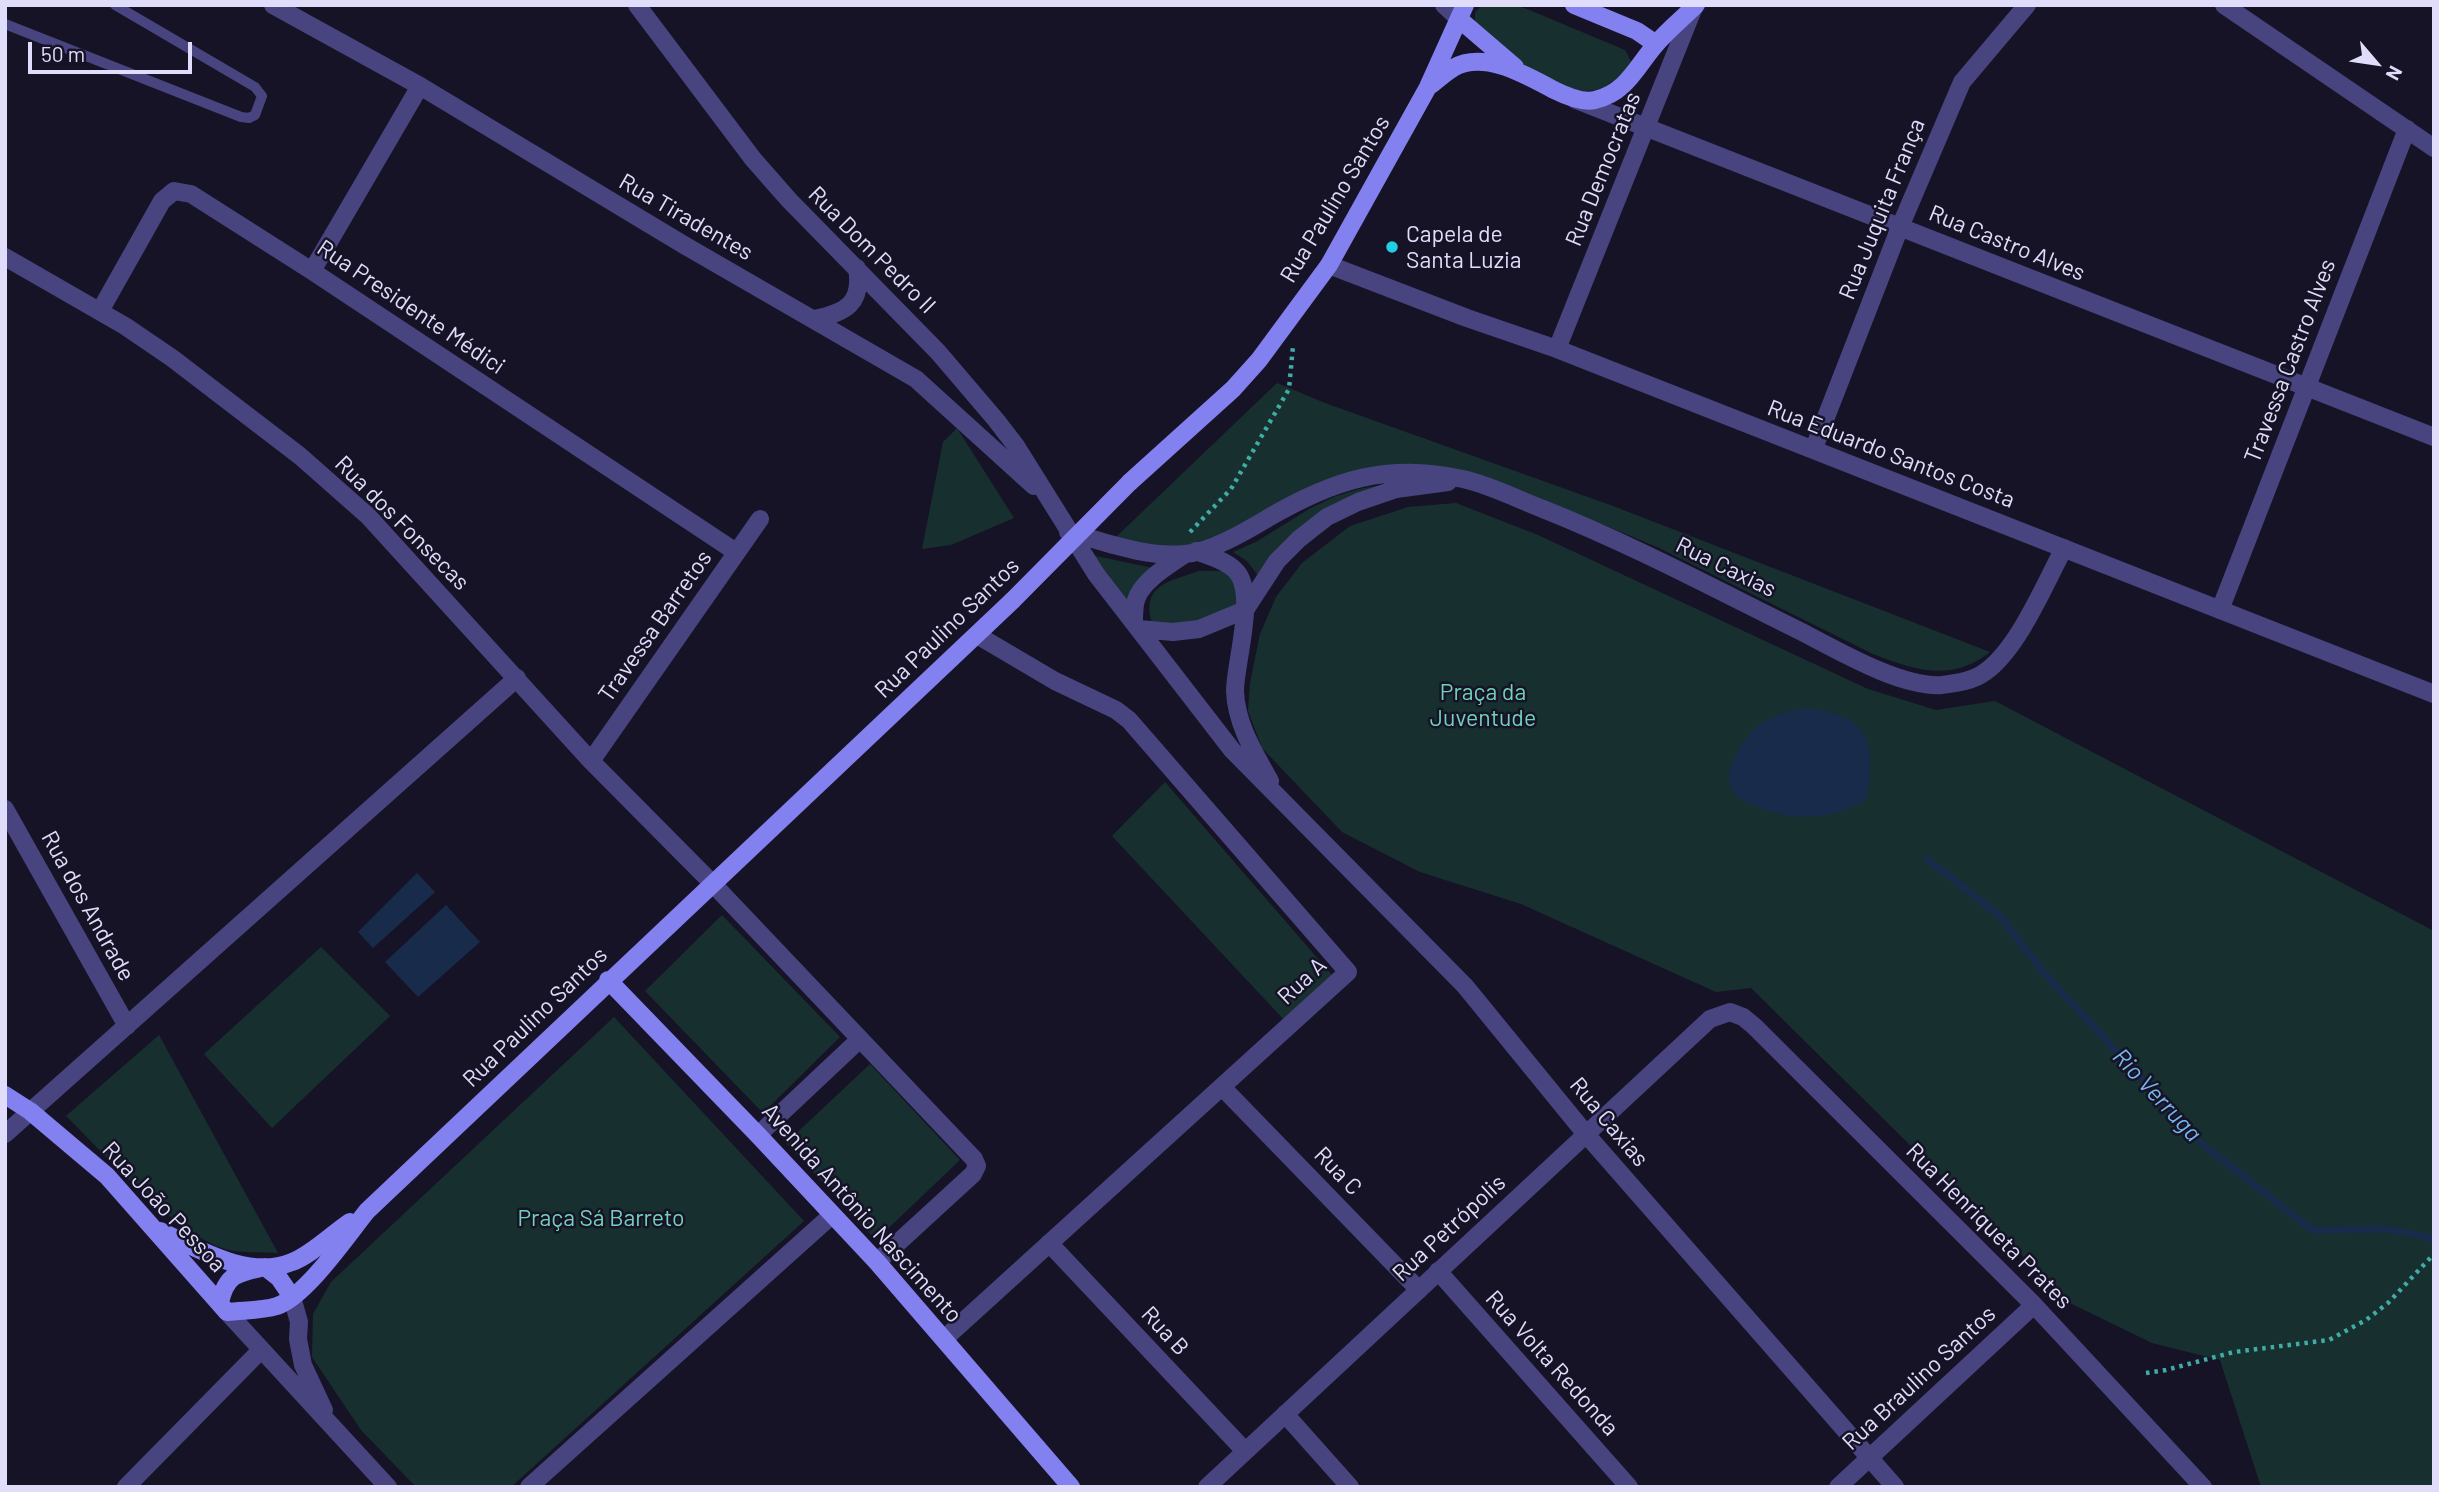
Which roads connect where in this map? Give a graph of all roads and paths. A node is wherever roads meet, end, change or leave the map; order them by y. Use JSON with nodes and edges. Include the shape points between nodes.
{"nodes":[{"id":1,"x":115,"y":5,"type":"edge"},
{"id":2,"x":273,"y":5,"type":"edge"},
{"id":3,"x":637,"y":5,"type":"edge"},
{"id":4,"x":1444,"y":5,"type":"edge"},
{"id":5,"x":1574,"y":5,"type":"edge"},
{"id":6,"x":2027,"y":5,"type":"edge"},
{"id":7,"x":2224,"y":5,"type":"edge"},
{"id":8,"x":1695,"y":6,"type":"edge"},
{"id":9,"x":1462,"y":12,"type":"edge"},
{"id":10,"x":5,"y":24,"type":"edge"},
{"id":11,"x":1656,"y":44,"type":"junction"},
{"id":12,"x":1522,"y":74,"type":"junction"},
{"id":13,"x":420,"y":86,"type":"junction"},
{"id":14,"x":1428,"y":87,"type":"junction"},
{"id":15,"x":1562,"y":94,"type":"junction"},
{"id":16,"x":1646,"y":129,"type":"junction"},
{"id":17,"x":2407,"y":129,"type":"junction"},
{"id":18,"x":2434,"y":148,"type":"edge"},
{"id":19,"x":1900,"y":227,"type":"junction"},
{"id":20,"x":5,"y":257,"type":"edge"},
{"id":21,"x":1329,"y":265,"type":"junction"},
{"id":22,"x":857,"y":268,"type":"junction"},
{"id":23,"x":312,"y":271,"type":"junction"},
{"id":24,"x":100,"y":311,"type":"junction"},
{"id":25,"x":1296,"y":312,"type":"junction"},
{"id":26,"x":814,"y":319,"type":"junction"},
{"id":27,"x":1557,"y":349,"type":"junction"},
{"id":28,"x":2305,"y":388,"type":"junction"},
{"id":29,"x":2434,"y":437,"type":"edge"},
{"id":30,"x":1814,"y":448,"type":"junction"},
{"id":31,"x":1465,"y":480,"type":"junction"},
{"id":32,"x":1051,"y":504,"type":"junction"},
{"id":33,"x":760,"y":519,"type":"dead end"},
{"id":34,"x":1068,"y":532,"type":"junction"},
{"id":35,"x":2064,"y":548,"type":"junction"},
{"id":36,"x":736,"y":552,"type":"junction"},
{"id":37,"x":1184,"y":553,"type":"junction"},
{"id":38,"x":1245,"y":610,"type":"junction"},
{"id":39,"x":2220,"y":610,"type":"junction"},
{"id":40,"x":1136,"y":626,"type":"junction"},
{"id":41,"x":977,"y":635,"type":"junction"},
{"id":42,"x":517,"y":678,"type":"junction"},
{"id":43,"x":2434,"y":694,"type":"edge"},
{"id":44,"x":591,"y":761,"type":"junction"},
{"id":45,"x":1278,"y":797,"type":"junction"},
{"id":46,"x":5,"y":809,"type":"edge"},
{"id":47,"x":713,"y":884,"type":"junction"},
{"id":48,"x":608,"y":981,"type":"junction"},
{"id":49,"x":1730,"y":1012,"type":"joint"},
{"id":50,"x":127,"y":1026,"type":"junction"},
{"id":51,"x":860,"y":1039,"type":"junction"},
{"id":52,"x":1222,"y":1087,"type":"junction"},
{"id":53,"x":5,"y":1095,"type":"edge"},
{"id":54,"x":30,"y":1111,"type":"junction"},
{"id":55,"x":1585,"y":1133,"type":"junction"},
{"id":56,"x":5,"y":1134,"type":"edge"},
{"id":57,"x":758,"y":1135,"type":"junction"},
{"id":58,"x":367,"y":1211,"type":"junction"},
{"id":59,"x":832,"y":1215,"type":"junction"},
{"id":60,"x":151,"y":1227,"type":"junction"},
{"id":61,"x":1049,"y":1243,"type":"junction"},
{"id":62,"x":2434,"y":1254,"type":"edge"},
{"id":63,"x":877,"y":1262,"type":"junction"},
{"id":64,"x":265,"y":1267,"type":"junction"},
{"id":65,"x":1438,"y":1271,"type":"junction"},
{"id":66,"x":1419,"y":1290,"type":"junction"},
{"id":67,"x":292,"y":1297,"type":"junction"},
{"id":68,"x":2034,"y":1305,"type":"junction"},
{"id":69,"x":224,"y":1307,"type":"junction"},
{"id":70,"x":944,"y":1339,"type":"junction"},
{"id":71,"x":261,"y":1350,"type":"junction"},
{"id":72,"x":2146,"y":1373,"type":"dead end"},
{"id":73,"x":1285,"y":1414,"type":"junction"},
{"id":74,"x":333,"y":1429,"type":"junction"},
{"id":75,"x":1245,"y":1451,"type":"junction"},
{"id":76,"x":1869,"y":1458,"type":"junction"},
{"id":77,"x":126,"y":1487,"type":"edge"},
{"id":78,"x":388,"y":1487,"type":"edge"},
{"id":79,"x":529,"y":1487,"type":"edge"},
{"id":80,"x":1071,"y":1487,"type":"edge"},
{"id":81,"x":1207,"y":1487,"type":"edge"},
{"id":82,"x":1350,"y":1487,"type":"edge"},
{"id":83,"x":1629,"y":1487,"type":"edge"},
{"id":84,"x":1838,"y":1487,"type":"edge"},
{"id":85,"x":1895,"y":1487,"type":"edge"},
{"id":86,"x":2203,"y":1487,"type":"edge"}],
"edges":[{"from":1,"to":10,"type":"lane","via":[[255,88],[262,96],[255,115],[241,117]]},
{"from":2,"to":13,"type":"street","name":"Rua Tiradentes"},
{"from":3,"to":22,"type":"street","name":"Rua Dom Pedro II","via":[[753,159]]},
{"from":4,"to":9,"type":"street"},
{"from":5,"to":11,"type":"main road","via":[[1637,31]]},
{"from":6,"to":19,"type":"street","name":"Rua Juquita França","via":[[1962,82]]},
{"from":7,"to":17,"type":"street"},
{"from":8,"to":11,"type":"main road"},
{"from":8,"to":16,"type":"street","name":"Rua Democratas"},
{"from":9,"to":12,"type":"main road"},
{"from":9,"to":14,"type":"main road","name":"Rua Paulino Santos"},
{"from":11,"to":15,"type":"main road","via":[[1632,79],[1618,90],[1593,101]]},
{"from":12,"to":14,"type":"main road","via":[[1487,62],[1468,63]]},
{"from":12,"to":15,"type":"main road"},
{"from":13,"to":23,"type":"street"},
{"from":13,"to":26,"type":"street","name":"Rua Tiradentes"},
{"from":14,"to":21,"type":"main road","name":"Rua Paulino Santos"},
{"from":15,"to":16,"type":"street","name":"Rua Castro Alves"},
{"from":16,"to":19,"type":"street","name":"Rua Castro Alves"},
{"from":16,"to":27,"type":"street","name":"Rua Democratas"},
{"from":17,"to":18,"type":"street"},
{"from":17,"to":28,"type":"street","name":"Travessa Castro Alves"},
{"from":19,"to":28,"type":"street","name":"Rua Castro Alves"},
{"from":19,"to":30,"type":"street","name":"Rua Juquita França"},
{"from":20,"to":24,"type":"street","name":"Rua dos Fonsecas"},
{"from":21,"to":25,"type":"main road","name":"Rua Paulino Santos"},
{"from":21,"to":27,"type":"street","name":"Rua Eduardo Santos Costa"},
{"from":22,"to":26,"type":"street","via":[[859,288],[854,300],[841,312]]},
{"from":22,"to":32,"type":"street","name":"Rua Dom Pedro II","via":[[939,352],[996,420]]},
{"from":23,"to":24,"type":"street","name":"Rua Presidente Médici","via":[[191,194],[174,191],[162,201]]},
{"from":23,"to":36,"type":"street","name":"Rua Presidente Médici"},
{"from":24,"to":42,"type":"street","name":"Rua dos Fonsecas","via":[[173,358],[300,456],[368,516]]},
{"from":25,"to":37,"type":"path","via":[[1289,389],[1231,489]]},
{"from":25,"to":41,"type":"main road","name":"Rua Paulino Santos","bridge":true,"via":[[1233,389],[1130,482]]},
{"from":26,"to":32,"type":"street","name":"Rua Tiradentes","via":[[916,379]]},
{"from":27,"to":30,"type":"street","name":"Rua Eduardo Santos Costa"},
{"from":28,"to":29,"type":"street","name":"Rua Castro Alves"},
{"from":28,"to":39,"type":"street","name":"Travessa Castro Alves"},
{"from":30,"to":35,"type":"street","name":"Rua Eduardo Santos Costa"},
{"from":31,"to":35,"type":"street","name":"Rua Caxias","via":[[1609,537],[1857,659],[1930,685],[1976,678],[1999,659],[2014,641]]},
{"from":31,"to":37,"type":"street","name":"Rua Caxias","via":[[1413,471],[1359,478],[1321,489],[1242,533]]},
{"from":31,"to":38,"type":"street","name":"Rua Caxias","via":[[1396,489],[1327,517],[1277,561]]},
{"from":32,"to":34,"type":"street","name":"Rua Dom Pedro II"},
{"from":33,"to":36,"type":"street","name":"Travessa Barretos"},
{"from":34,"to":37,"type":"street","name":"Rua Caxias","via":[[1148,552]]},
{"from":34,"to":40,"type":"street","name":"Rua Dom Pedro II"},
{"from":35,"to":39,"type":"street","name":"Rua Eduardo Santos Costa"},
{"from":36,"to":44,"type":"street","name":"Travessa Barretos"},
{"from":37,"to":38,"type":"street","via":[[1223,562],[1237,572]]},
{"from":37,"to":40,"type":"street","via":[[1136,598]]},
{"from":38,"to":40,"type":"street","via":[[1199,629],[1173,632]]},
{"from":38,"to":45,"type":"street","via":[[1235,690],[1237,711]]},
{"from":39,"to":43,"type":"street","name":"Rua Eduardo Santos Costa"},
{"from":40,"to":45,"type":"street","name":"Rua Caxias","via":[[1232,750]]},
{"from":41,"to":47,"type":"main road","name":"Rua Paulino Santos"},
{"from":41,"to":52,"type":"street","name":"Rua A","via":[[1129,720],[1348,971]]},
{"from":42,"to":44,"type":"street","name":"Rua dos Fonsecas"},
{"from":42,"to":50,"type":"street"},
{"from":44,"to":47,"type":"street","name":"Rua dos Fonsecas"},
{"from":45,"to":55,"type":"street","name":"Rua Caxias","via":[[1465,986]]},
{"from":46,"to":50,"type":"street","name":"Rua dos Andrade"},
{"from":47,"to":48,"type":"main road","name":"Rua Paulino Santos"},
{"from":47,"to":51,"type":"street"},
{"from":48,"to":57,"type":"main road","name":"Avenida Antônio Nascimento"},
{"from":48,"to":58,"type":"main road","name":"Rua Paulino Santos"},
{"from":49,"to":55,"type":"street","name":"Rua Petrópolis","via":[[1710,1019]]},
{"from":49,"to":68,"type":"street","name":"Rua Henriqueta Prates","via":[[1754,1026]]},
{"from":50,"to":54,"type":"street"},
{"from":51,"to":57,"type":"street"},
{"from":51,"to":63,"type":"street","via":[[977,1166]]},
{"from":52,"to":61,"type":"street","name":"Rua A"},
{"from":52,"to":66,"type":"street","name":"Rua C"},
{"from":53,"to":54,"type":"main road","name":"Rua João Pessoa"},
{"from":54,"to":56,"type":"street"},
{"from":54,"to":60,"type":"main road","name":"Rua João Pessoa","via":[[107,1176]]},
{"from":55,"to":65,"type":"street","name":"Rua Petrópolis"},
{"from":55,"to":76,"type":"street","name":"Rua Caxias"},
{"from":57,"to":59,"type":"main road","name":"Avenida Antônio Nascimento"},
{"from":58,"to":64,"type":"main road","name":"Rua Paulino Santos","via":[[294,1262]]},
{"from":58,"to":67,"type":"main road","name":"Rua Paulino Santos"},
{"from":59,"to":63,"type":"main road","name":"Avenida Antônio Nascimento"},
{"from":59,"to":79,"type":"street"},
{"from":60,"to":64,"type":"main road","name":"Rua Paulino Santos","via":[[219,1258]]},
{"from":60,"to":69,"type":"main road","name":"Rua João Pessoa"},
{"from":61,"to":70,"type":"street","name":"Rua A"},
{"from":61,"to":75,"type":"street","name":"Rua B"},
{"from":62,"to":72,"type":"path","via":[[2388,1303],[2329,1340],[2234,1352]]},
{"from":63,"to":70,"type":"main road","name":"Avenida Antônio Nascimento"},
{"from":64,"to":67,"type":"main road"},
{"from":64,"to":69,"type":"main road","via":[[233,1277],[223,1290]]},
{"from":65,"to":66,"type":"street","name":"Rua Petrópolis"},
{"from":65,"to":83,"type":"street","name":"Rua Volta Redonda"},
{"from":66,"to":73,"type":"street","name":"Rua Petrópolis"},
{"from":67,"to":69,"type":"main road","name":"Rua Paulino Santos","via":[[267,1309]]},
{"from":67,"to":74,"type":"street","via":[[303,1365]]},
{"from":68,"to":76,"type":"street","name":"Rua Braulino Santos"},
{"from":68,"to":86,"type":"street","name":"Rua Henriqueta Prates"},
{"from":69,"to":71,"type":"street"},
{"from":70,"to":80,"type":"main road","name":"Avenida Antônio Nascimento"},
{"from":71,"to":74,"type":"street"},
{"from":71,"to":77,"type":"street"},
{"from":73,"to":75,"type":"street","name":"Rua Petrópolis"},
{"from":73,"to":82,"type":"street"},
{"from":74,"to":78,"type":"street"},
{"from":75,"to":81,"type":"street","name":"Rua Petrópolis"},
{"from":76,"to":84,"type":"street","name":"Rua Braulino Santos"},
{"from":76,"to":85,"type":"street","name":"Rua Caxias"}]}
